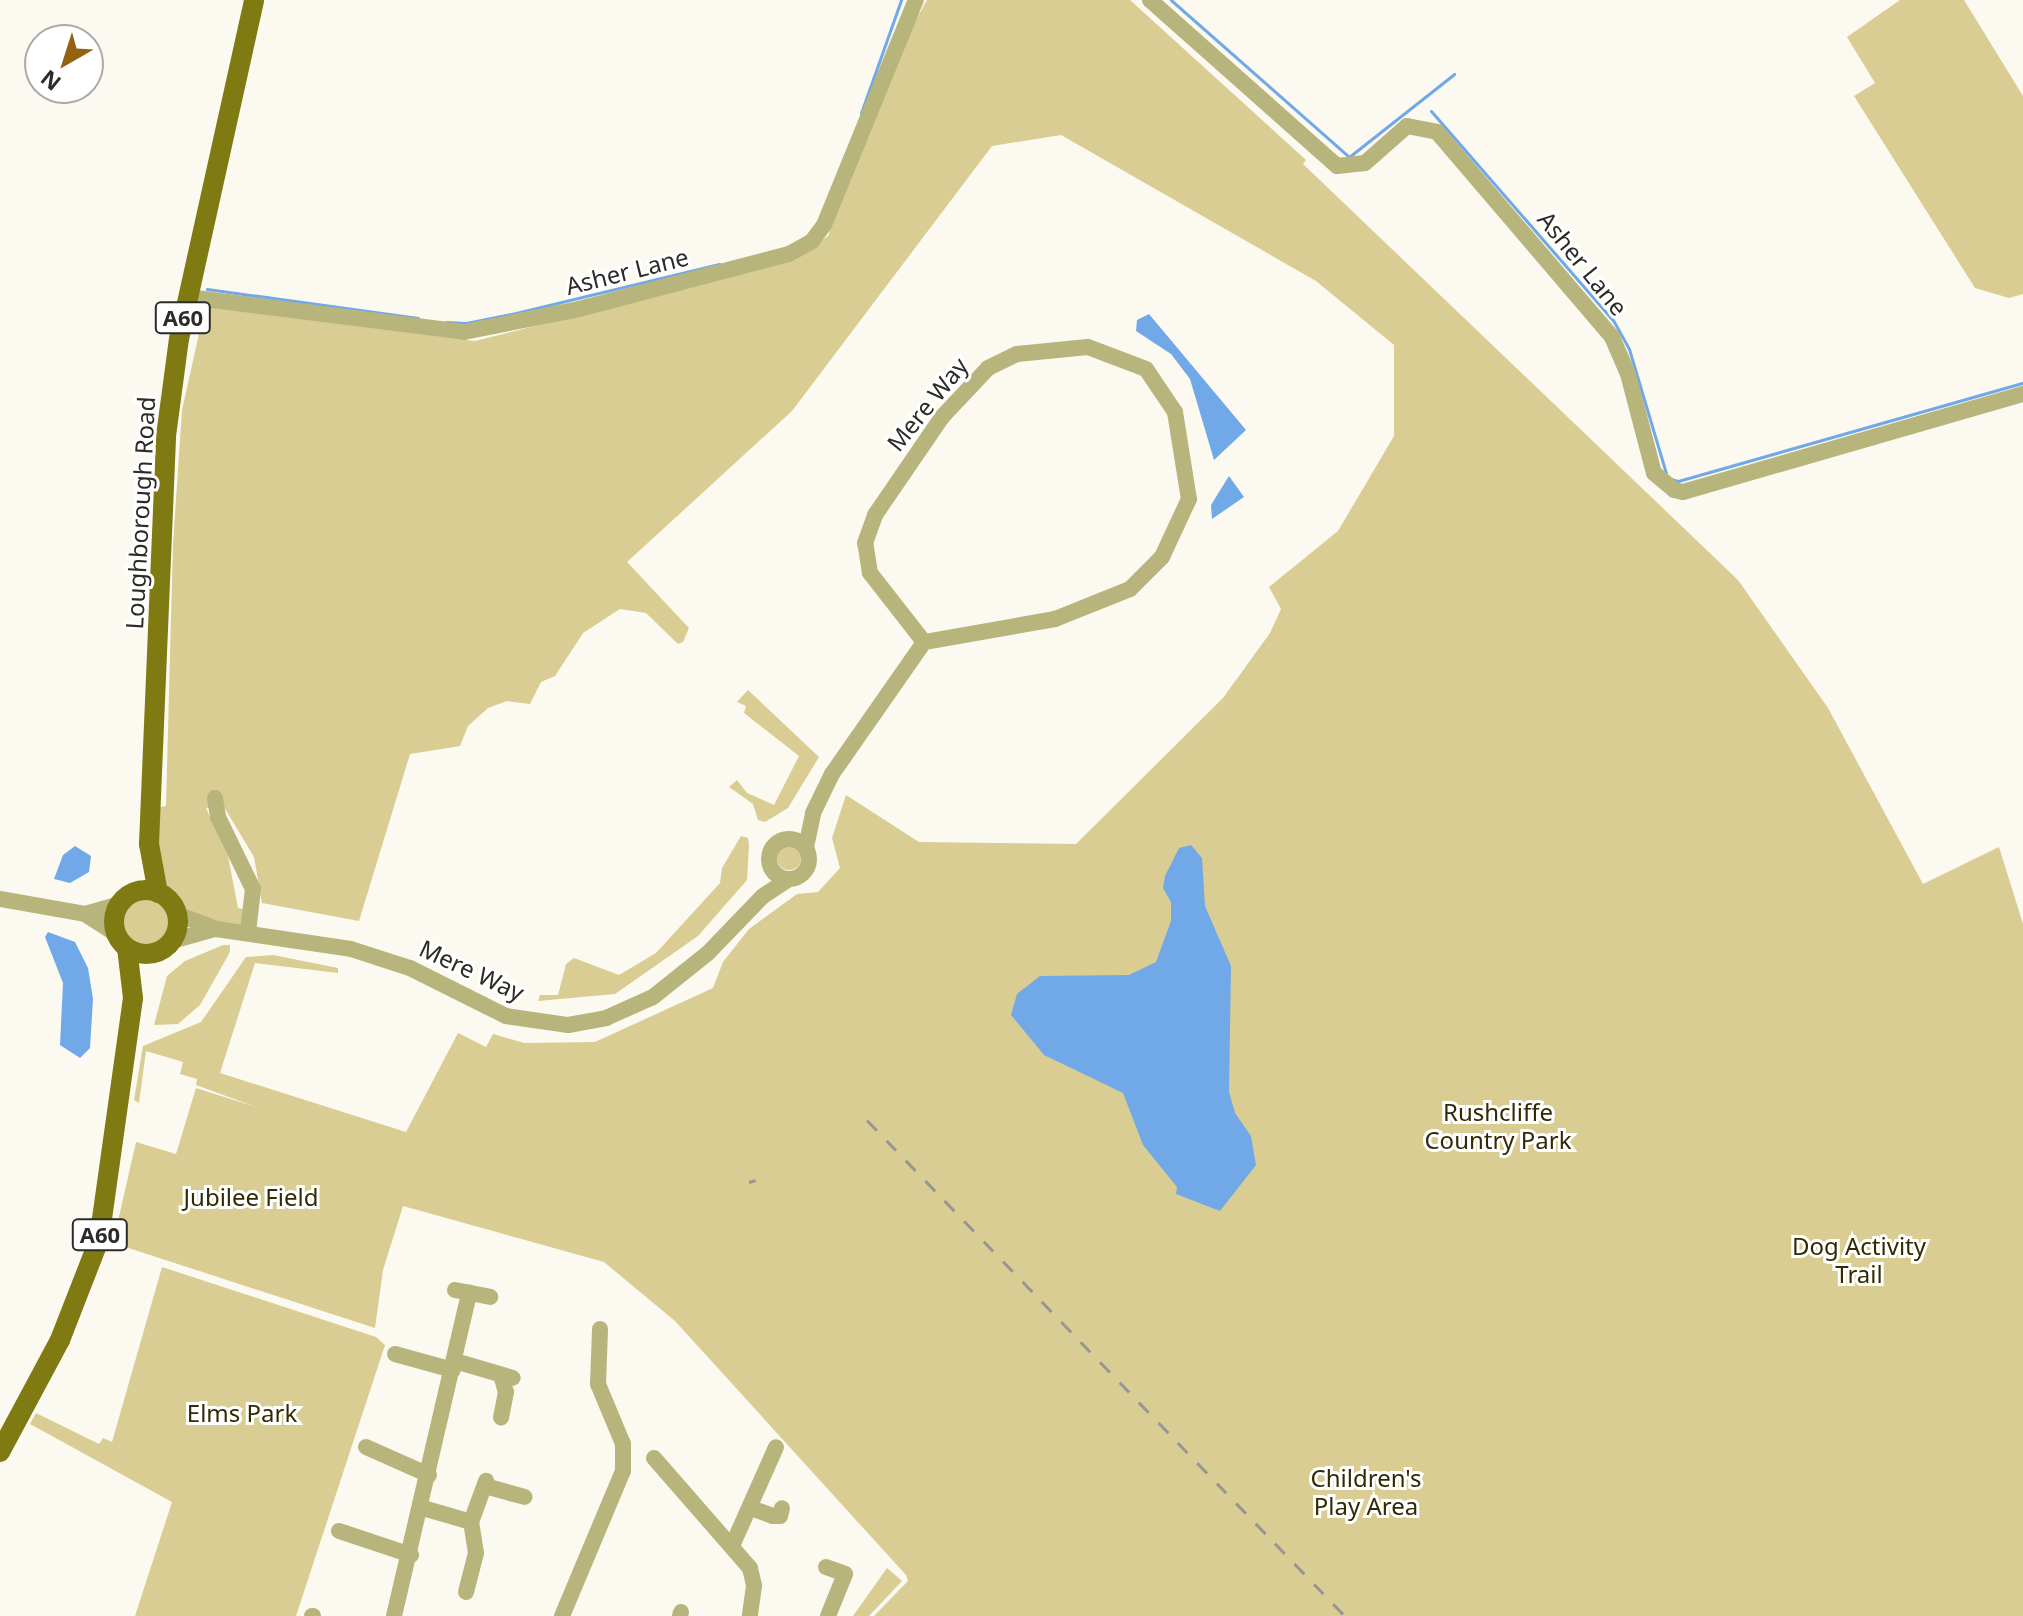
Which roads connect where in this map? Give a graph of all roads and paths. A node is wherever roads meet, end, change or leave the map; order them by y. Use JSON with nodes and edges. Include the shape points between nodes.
{"nodes":[{"id":1,"x":254,"y":0,"type":"edge"},
{"id":2,"x":916,"y":0,"type":"edge"},
{"id":3,"x":1150,"y":0,"type":"edge"},
{"id":4,"x":188,"y":297,"type":"junction"},
{"id":5,"x":2023,"y":394,"type":"edge"},
{"id":6,"x":924,"y":642,"type":"junction"},
{"id":7,"x":215,"y":798,"type":"dead end"},
{"id":8,"x":813,"y":813,"type":"junction"},
{"id":9,"x":787,"y":838,"type":"junction"},
{"id":10,"x":149,"y":844,"type":"junction"},
{"id":11,"x":806,"y":847,"type":"junction"},
{"id":12,"x":771,"y":868,"type":"junction"},
{"id":13,"x":789,"y":879,"type":"junction"},
{"id":14,"x":158,"y":893,"type":"junction"},
{"id":15,"x":763,"y":896,"type":"junction"},
{"id":16,"x":0,"y":899,"type":"edge"},
{"id":17,"x":123,"y":901,"type":"junction"},
{"id":18,"x":85,"y":914,"type":"junction"},
{"id":19,"x":177,"y":914,"type":"junction"},
{"id":20,"x":216,"y":929,"type":"junction"},
{"id":21,"x":248,"y":932,"type":"junction"},
{"id":22,"x":122,"y":941,"type":"junction"},
{"id":23,"x":166,"y":947,"type":"junction"},
{"id":24,"x":133,"y":998,"type":"junction"},
{"id":25,"x":490,"y":1297,"type":"dead end"},
{"id":26,"x":600,"y":1329,"type":"dead end"},
{"id":27,"x":395,"y":1354,"type":"dead end"},
{"id":28,"x":454,"y":1365,"type":"junction"},
{"id":29,"x":501,"y":1418,"type":"dead end"},
{"id":30,"x":366,"y":1447,"type":"dead end"},
{"id":31,"x":776,"y":1447,"type":"dead end"},
{"id":32,"x":0,"y":1452,"type":"edge"},
{"id":33,"x":654,"y":1458,"type":"dead end"},
{"id":34,"x":429,"y":1475,"type":"junction"},
{"id":35,"x":525,"y":1497,"type":"dead end"},
{"id":36,"x":423,"y":1508,"type":"junction"},
{"id":37,"x":751,"y":1508,"type":"junction"},
{"id":38,"x":782,"y":1508,"type":"dead end"},
{"id":39,"x":471,"y":1522,"type":"junction"},
{"id":40,"x":339,"y":1531,"type":"dead end"},
{"id":41,"x":732,"y":1546,"type":"junction"},
{"id":42,"x":411,"y":1555,"type":"junction"},
{"id":43,"x":826,"y":1567,"type":"dead end"},
{"id":44,"x":466,"y":1592,"type":"dead end"},
{"id":45,"x":394,"y":1616,"type":"edge"},
{"id":46,"x":562,"y":1616,"type":"edge"},
{"id":47,"x":750,"y":1616,"type":"edge"},
{"id":48,"x":828,"y":1616,"type":"edge"}],
"edges":[{"from":1,"to":4,"type":"main road","name":"Loughborough Road","number":"A60"},
{"from":2,"to":4,"type":"street","name":"Asher Lane","via":[[824,225],[812,241],[789,254],[579,309],[464,332]]},
{"from":3,"to":5,"type":"street","name":"Asher Lane","via":[[1337,166],[1365,163],[1407,126],[1437,132],[1612,337],[1628,374],[1654,473],[1674,490],[1683,492]]},
{"from":4,"to":10,"type":"main road","name":"Loughborough Road","number":"A60","via":[[162,480]]},
{"from":6,"to":6,"type":"street","name":"Mere Way","via":[[877,584],[865,543],[875,515],[942,417],[988,368],[1017,354],[1088,347],[1146,369],[1175,412],[1189,499],[1152,571],[1130,589],[1055,619]]},
{"from":6,"to":8,"type":"street","via":[[841,760]]},
{"from":7,"to":21,"type":"street","via":[[218,817],[253,889]]},
{"from":8,"to":9,"type":"street"},
{"from":8,"to":11,"type":"street"},
{"from":9,"to":11,"type":"street"},
{"from":9,"to":12,"type":"street","via":[[770,853]]},
{"from":10,"to":14,"type":"main road","name":"Loughborough Road","number":"A60","via":[[151,878]]},
{"from":10,"to":17,"type":"main road","name":"Loughborough Road","number":"A60"},
{"from":11,"to":13,"type":"street","via":[[807,868]]},
{"from":12,"to":13,"type":"street"},
{"from":12,"to":15,"type":"street","name":"Mere Way"},
{"from":13,"to":15,"type":"street","name":"Mere Way"},
{"from":14,"to":17,"type":"main road"},
{"from":14,"to":19,"type":"main road","number":"A60"},
{"from":15,"to":21,"type":"street","name":"Mere Way","via":[[699,962],[653,997],[606,1018],[568,1025],[506,1016],[410,968],[351,949]]},
{"from":16,"to":18,"type":"street"},
{"from":17,"to":18,"type":"street"},
{"from":17,"to":22,"type":"main road","number":"A60"},
{"from":18,"to":22,"type":"street"},
{"from":19,"to":20,"type":"street","name":"Mere Way"},
{"from":19,"to":23,"type":"main road","number":"A60"},
{"from":20,"to":21,"type":"street","name":"Mere Way"},
{"from":20,"to":23,"type":"street","name":"Mere Way"},
{"from":22,"to":23,"type":"main road","via":[[147,955]]},
{"from":22,"to":24,"type":"main road","number":"A60"},
{"from":23,"to":24,"type":"main road","number":"A60"},
{"from":24,"to":32,"type":"main road","number":"A60","via":[[99,1240],[60,1340]]},
{"from":25,"to":28,"type":"street","via":[[462,1291]]},
{"from":26,"to":46,"type":"street","via":[[597,1375],[623,1444],[623,1471]]},
{"from":27,"to":28,"type":"street"},
{"from":28,"to":29,"type":"street","via":[[507,1376]]},
{"from":28,"to":34,"type":"street"},
{"from":30,"to":34,"type":"street"},
{"from":31,"to":37,"type":"street"},
{"from":33,"to":41,"type":"street"},
{"from":34,"to":36,"type":"street"},
{"from":35,"to":39,"type":"street","via":[[480,1487]]},
{"from":36,"to":39,"type":"street"},
{"from":36,"to":42,"type":"street"},
{"from":37,"to":38,"type":"street","via":[[780,1516]]},
{"from":37,"to":41,"type":"street"},
{"from":39,"to":44,"type":"street","via":[[477,1538],[464,1574]]},
{"from":40,"to":42,"type":"street"},
{"from":41,"to":47,"type":"street","via":[[750,1568]]},
{"from":42,"to":45,"type":"street"},
{"from":43,"to":48,"type":"street","via":[[845,1574]]}]}
